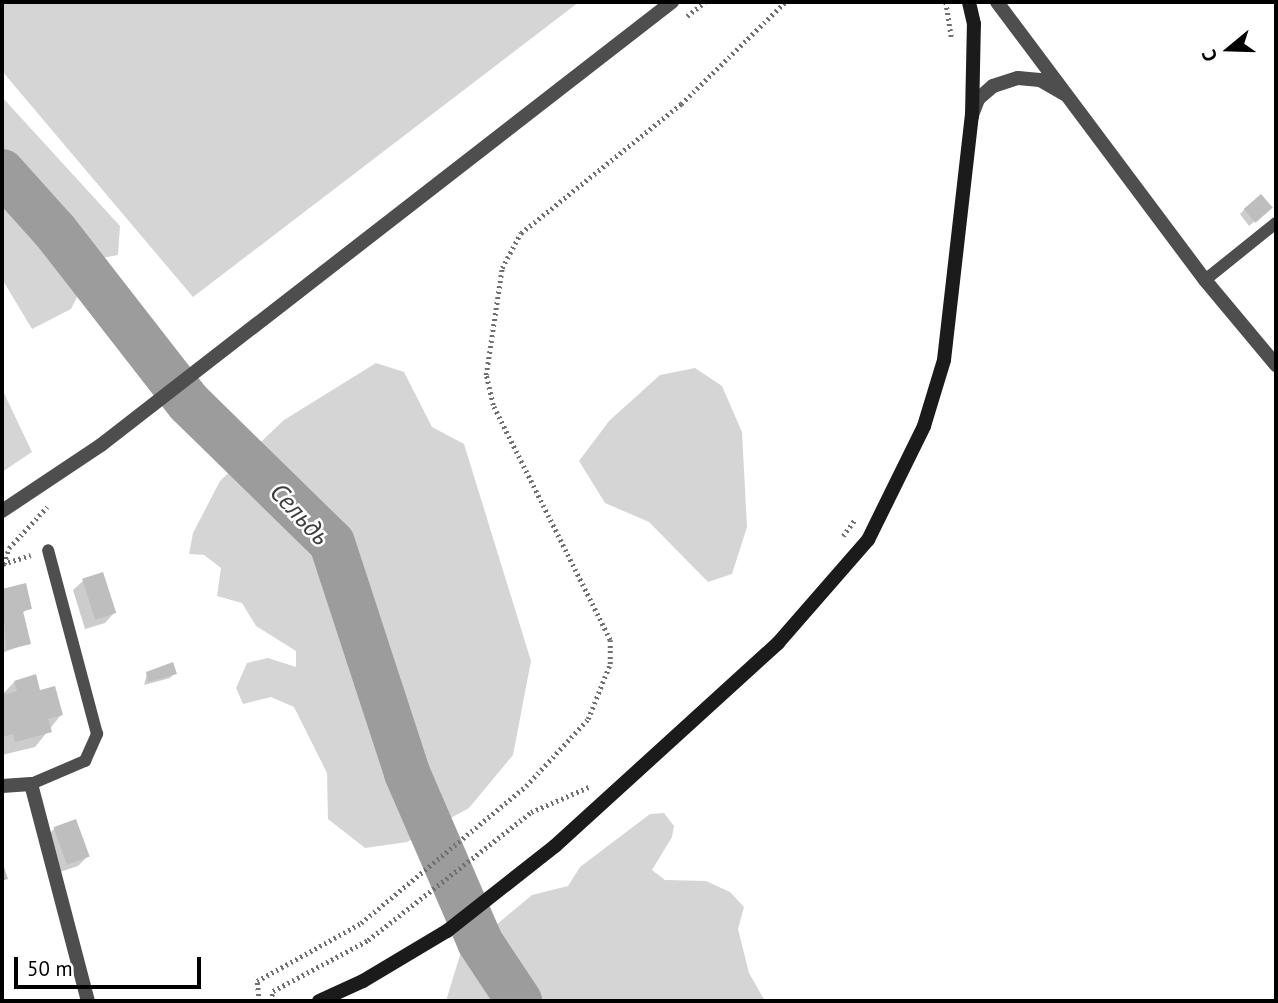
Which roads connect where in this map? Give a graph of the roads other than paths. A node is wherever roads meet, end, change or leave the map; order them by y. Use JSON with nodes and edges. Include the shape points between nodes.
{"nodes":[{"id":1,"x":672,"y":2,"type":"edge"},
{"id":2,"x":969,"y":2,"type":"edge"},
{"id":3,"x":998,"y":2,"type":"edge"},
{"id":4,"x":1069,"y":96,"type":"junction"},
{"id":5,"x":972,"y":116,"type":"junction"},
{"id":6,"x":1276,"y":223,"type":"edge"},
{"id":7,"x":1205,"y":280,"type":"junction"},
{"id":8,"x":1276,"y":365,"type":"edge"},
{"id":9,"x":2,"y":511,"type":"edge"},
{"id":10,"x":48,"y":550,"type":"road end"},
{"id":11,"x":31,"y":783,"type":"junction"},
{"id":12,"x":2,"y":786,"type":"edge"},
{"id":13,"x":88,"y":1001,"type":"edge"},
{"id":14,"x":319,"y":1001,"type":"edge"}],
"edges":[{"from":1,"to":9,"type":"street","via":[[101,445]]},
{"from":2,"to":5,"type":"main road","via":[[974,24]]},
{"from":3,"to":4,"type":"street"},
{"from":4,"to":5,"type":"street","via":[[1040,80],[1018,78],[993,86],[978,99]]},
{"from":4,"to":7,"type":"street"},
{"from":5,"to":14,"type":"main road","via":[[944,360],[924,426],[868,540],[778,643],[555,846],[447,931]]},
{"from":6,"to":7,"type":"lane"},
{"from":7,"to":8,"type":"street"},
{"from":10,"to":11,"type":"lane","via":[[97,734],[85,761]]},
{"from":11,"to":12,"type":"street"},
{"from":11,"to":13,"type":"street"}]}
